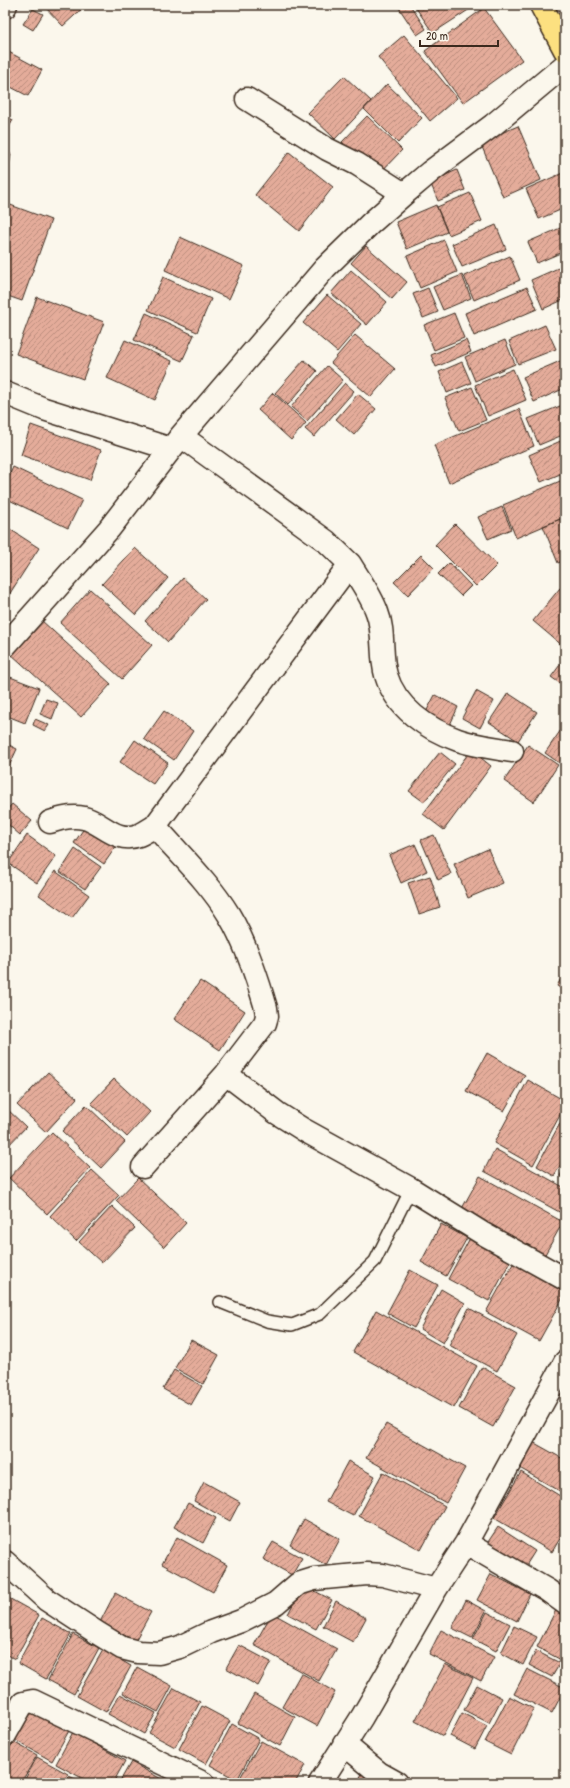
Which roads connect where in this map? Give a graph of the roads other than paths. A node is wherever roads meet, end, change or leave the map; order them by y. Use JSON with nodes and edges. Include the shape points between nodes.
{"nodes":[{"id":1,"x":541,"y":5,"type":"edge"},
{"id":2,"x":565,"y":50,"type":"edge"},
{"id":3,"x":565,"y":65,"type":"edge"},
{"id":4,"x":247,"y":99,"type":"dead end"},
{"id":5,"x":404,"y":194,"type":"junction"},
{"id":6,"x":5,"y":393,"type":"edge"},
{"id":7,"x":176,"y":442,"type":"junction"},
{"id":8,"x":350,"y":564,"type":"junction"},
{"id":9,"x":5,"y":646,"type":"edge"},
{"id":10,"x":512,"y":751,"type":"dead end"},
{"id":11,"x":50,"y":822,"type":"dead end"},
{"id":12,"x":155,"y":826,"type":"junction"},
{"id":13,"x":226,"y":1074,"type":"junction"},
{"id":14,"x":143,"y":1167,"type":"dead end"},
{"id":15,"x":411,"y":1189,"type":"junction"},
{"id":16,"x":565,"y":1279,"type":"edge"},
{"id":17,"x":220,"y":1302,"type":"dead end"},
{"id":18,"x":565,"y":1362,"type":"edge"},
{"id":19,"x":466,"y":1543,"type":"junction"},
{"id":20,"x":5,"y":1562,"type":"edge"},
{"id":21,"x":436,"y":1589,"type":"junction"},
{"id":22,"x":565,"y":1602,"type":"edge"},
{"id":23,"x":5,"y":1735,"type":"edge"},
{"id":24,"x":344,"y":1744,"type":"junction"},
{"id":25,"x":203,"y":1783,"type":"edge"},
{"id":26,"x":320,"y":1783,"type":"edge"},
{"id":27,"x":397,"y":1783,"type":"edge"}],
"edges":[{"from":1,"to":2,"type":"main road"},
{"from":3,"to":5,"type":"street"},
{"from":4,"to":5,"type":"street"},
{"from":5,"to":7,"type":"street","via":[[325,268]]},
{"from":6,"to":7,"type":"street","via":[[44,409]]},
{"from":7,"to":8,"type":"street","via":[[326,541]]},
{"from":7,"to":9,"type":"street","via":[[109,529]]},
{"from":8,"to":10,"type":"street","via":[[378,612],[386,674],[391,689],[400,702],[414,716],[454,738]]},
{"from":8,"to":12,"type":"street"},
{"from":11,"to":12,"type":"street","via":[[63,817],[85,818],[120,836],[138,836]]},
{"from":12,"to":13,"type":"street","via":[[229,915],[242,940],[264,1001],[267,1016],[264,1023]]},
{"from":13,"to":14,"type":"street"},
{"from":13,"to":15,"type":"street","via":[[282,1117]]},
{"from":15,"to":16,"type":"street","via":[[482,1233]]},
{"from":15,"to":17,"type":"lane","via":[[375,1261],[320,1314],[292,1325],[268,1321]]},
{"from":18,"to":19,"type":"street"},
{"from":19,"to":21,"type":"street"},
{"from":19,"to":22,"type":"street"},
{"from":20,"to":21,"type":"street","via":[[47,1600],[104,1638],[122,1648],[138,1652],[158,1653],[180,1647],[271,1606],[298,1584],[314,1579],[383,1574]]},
{"from":21,"to":24,"type":"street"},
{"from":23,"to":25,"type":"street","via":[[23,1703],[33,1701]]},
{"from":24,"to":26,"type":"street"},
{"from":24,"to":27,"type":"street","via":[[380,1773]]}]}
